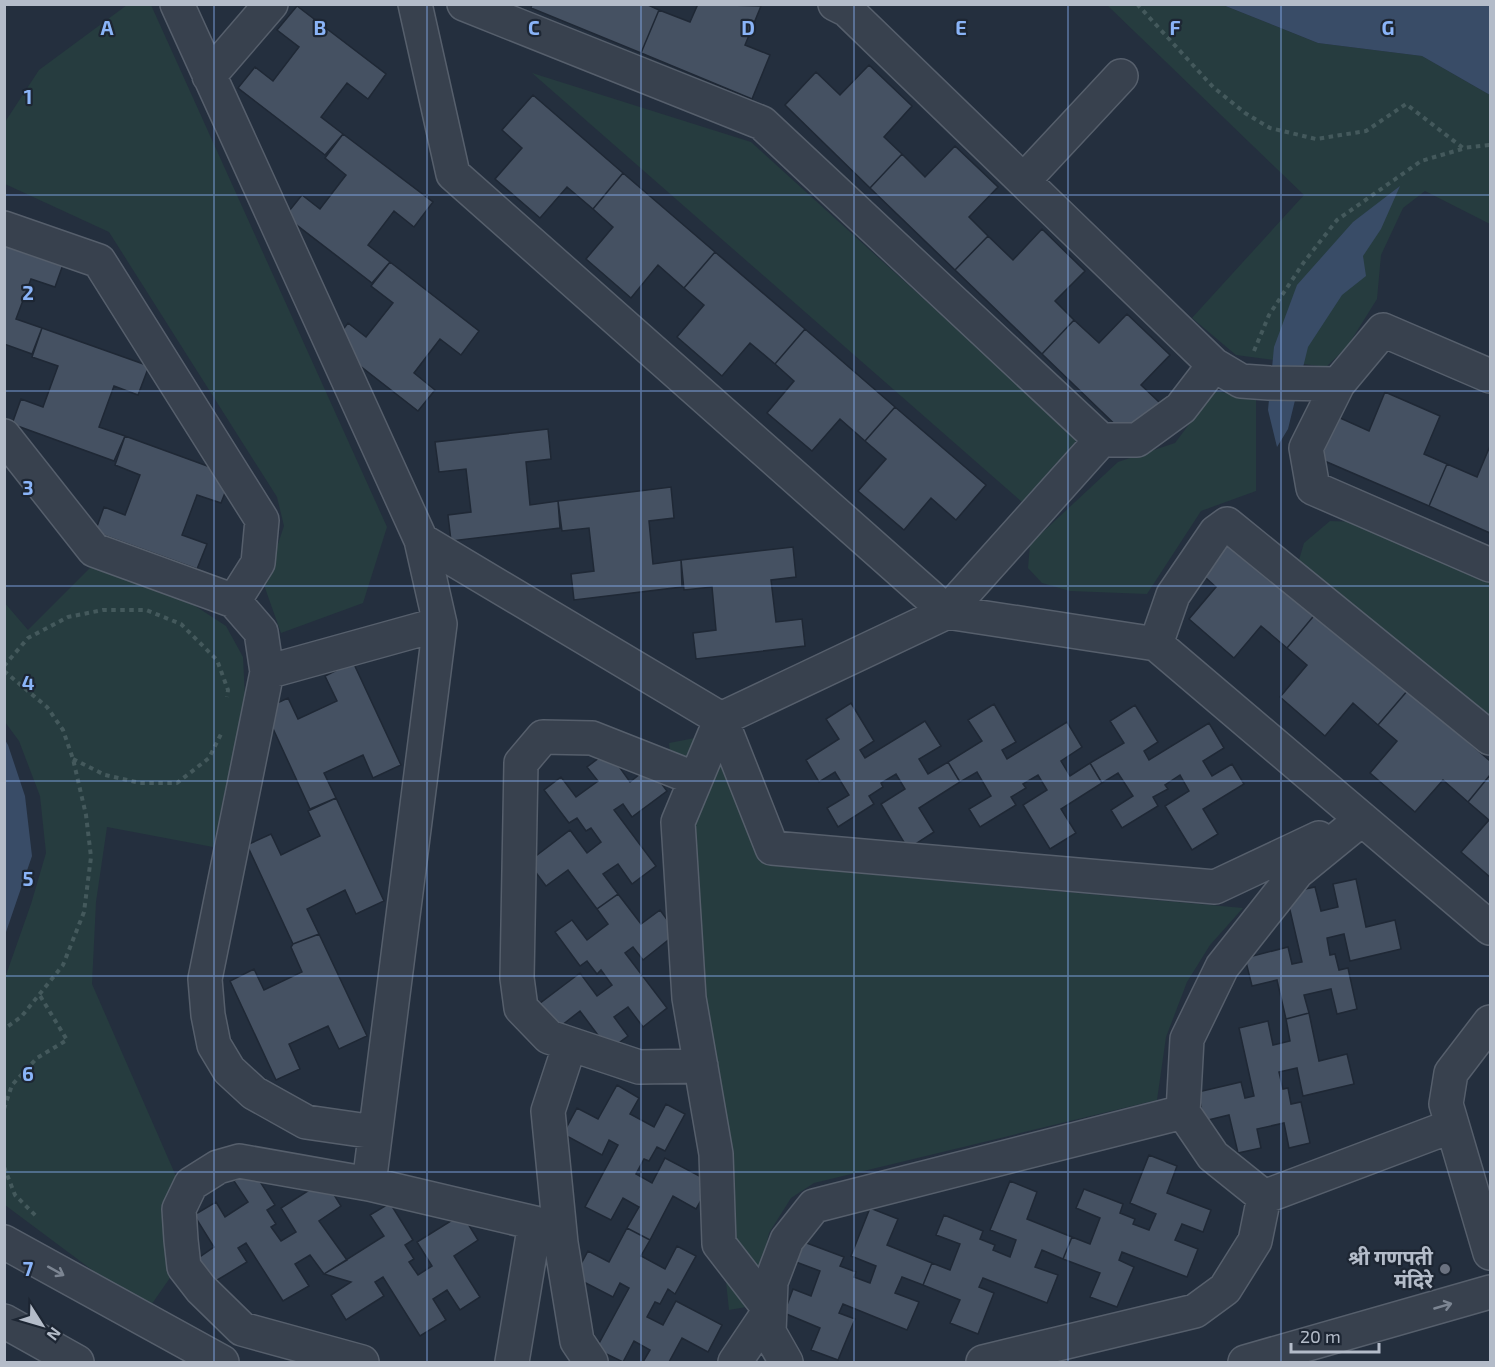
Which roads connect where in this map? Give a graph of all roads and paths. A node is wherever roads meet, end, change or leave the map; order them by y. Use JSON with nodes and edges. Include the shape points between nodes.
{"nodes":[{"id":1,"x":177,"y":4,"type":"edge"},
{"id":2,"x":271,"y":4,"type":"edge"},
{"id":3,"x":415,"y":4,"type":"edge"},
{"id":4,"x":464,"y":4,"type":"edge"},
{"id":5,"x":835,"y":4,"type":"edge"},
{"id":6,"x":1137,"y":4,"type":"edge"},
{"id":7,"x":210,"y":76,"type":"junction"},
{"id":8,"x":1121,"y":76,"type":"dead end"},
{"id":9,"x":1491,"y":145,"type":"edge"},
{"id":10,"x":1463,"y":148,"type":"junction"},
{"id":11,"x":1023,"y":180,"type":"junction"},
{"id":12,"x":4,"y":228,"type":"edge"},
{"id":13,"x":1242,"y":376,"type":"junction"},
{"id":14,"x":1491,"y":376,"type":"edge"},
{"id":15,"x":1338,"y":384,"type":"junction"},
{"id":16,"x":4,"y":436,"type":"edge"},
{"id":17,"x":1101,"y":440,"type":"junction"},
{"id":18,"x":421,"y":540,"type":"junction"},
{"id":19,"x":1491,"y":565,"type":"edge"},
{"id":20,"x":234,"y":601,"type":"junction"},
{"id":21,"x":947,"y":612,"type":"junction"},
{"id":22,"x":440,"y":624,"type":"junction"},
{"id":23,"x":1156,"y":644,"type":"junction"},
{"id":24,"x":4,"y":666,"type":"edge"},
{"id":25,"x":4,"y":671,"type":"edge"},
{"id":26,"x":267,"y":672,"type":"junction"},
{"id":27,"x":227,"y":701,"type":"dead end"},
{"id":28,"x":721,"y":719,"type":"junction"},
{"id":29,"x":222,"y":732,"type":"dead end"},
{"id":30,"x":1491,"y":738,"type":"edge"},
{"id":31,"x":73,"y":759,"type":"junction"},
{"id":32,"x":696,"y":779,"type":"junction"},
{"id":33,"x":1362,"y":819,"type":"junction"},
{"id":34,"x":1491,"y":928,"type":"edge"},
{"id":35,"x":39,"y":994,"type":"junction"},
{"id":36,"x":1491,"y":1022,"type":"edge"},
{"id":37,"x":4,"y":1029,"type":"edge"},
{"id":38,"x":570,"y":1044,"type":"junction"},
{"id":39,"x":701,"y":1066,"type":"junction"},
{"id":40,"x":4,"y":1109,"type":"edge"},
{"id":41,"x":1183,"y":1112,"type":"junction"},
{"id":42,"x":1452,"y":1126,"type":"junction"},
{"id":43,"x":375,"y":1132,"type":"junction"},
{"id":44,"x":4,"y":1167,"type":"edge"},
{"id":45,"x":369,"y":1184,"type":"junction"},
{"id":46,"x":1264,"y":1197,"type":"junction"},
{"id":47,"x":38,"y":1218,"type":"dead end"},
{"id":48,"x":4,"y":1242,"type":"edge"},
{"id":49,"x":1491,"y":1253,"type":"edge"},
{"id":50,"x":1491,"y":1292,"type":"edge"},
{"id":51,"x":770,"y":1310,"type":"junction"},
{"id":52,"x":4,"y":1321,"type":"edge"},
{"id":53,"x":77,"y":1362,"type":"edge"},
{"id":54,"x":222,"y":1362,"type":"edge"},
{"id":55,"x":362,"y":1362,"type":"edge"},
{"id":56,"x":512,"y":1362,"type":"edge"},
{"id":57,"x":591,"y":1362,"type":"edge"},
{"id":58,"x":735,"y":1362,"type":"edge"},
{"id":59,"x":786,"y":1362,"type":"edge"},
{"id":60,"x":983,"y":1362,"type":"edge"},
{"id":61,"x":1245,"y":1362,"type":"edge"}],
"edges":[{"from":1,"to":7,"type":"street"},
{"from":2,"to":7,"type":"street"},
{"from":3,"to":21,"type":"street","via":[[453,174]]},
{"from":4,"to":17,"type":"street","via":[[762,123]]},
{"from":5,"to":11,"type":"street","via":[[847,10]]},
{"from":6,"to":10,"type":"path","via":[[1214,87],[1270,128],[1316,139],[1366,131],[1406,104]]},
{"from":7,"to":18,"type":"street"},
{"from":8,"to":11,"type":"street"},
{"from":9,"to":10,"type":"path"},
{"from":10,"to":13,"type":"path","via":[[1421,160],[1337,220],[1269,315]]},
{"from":11,"to":13,"type":"street"},
{"from":12,"to":20,"type":"street","via":[[99,261],[262,520],[258,563]]},
{"from":13,"to":15,"type":"street"},
{"from":13,"to":17,"type":"street","via":[[1181,408],[1137,440]]},
{"from":14,"to":15,"type":"street","via":[[1383,330]]},
{"from":15,"to":19,"type":"street","via":[[1306,448],[1313,488]]},
{"from":16,"to":20,"type":"street","via":[[94,550]]},
{"from":17,"to":21,"type":"street"},
{"from":18,"to":22,"type":"street"},
{"from":18,"to":28,"type":"street"},
{"from":20,"to":26,"type":"street","via":[[261,632]]},
{"from":21,"to":23,"type":"street"},
{"from":21,"to":28,"type":"street"},
{"from":22,"to":26,"type":"street"},
{"from":22,"to":43,"type":"street"},
{"from":23,"to":30,"type":"street","via":[[1173,595],[1216,532],[1227,524]]},
{"from":23,"to":33,"type":"street"},
{"from":24,"to":27,"type":"path","via":[[28,638],[68,617],[103,610],[146,610],[181,624],[217,660],[228,690]]},
{"from":25,"to":31,"type":"path","via":[[47,707],[63,730]]},
{"from":26,"to":43,"type":"street","via":[[205,979],[214,1045],[229,1070],[254,1093],[306,1122]]},
{"from":28,"to":32,"type":"street"},
{"from":28,"to":33,"type":"street","via":[[772,848],[1215,887]]},
{"from":29,"to":31,"type":"path","via":[[209,758],[177,783],[140,783],[105,775]]},
{"from":31,"to":35,"type":"path","via":[[91,857],[84,912],[63,965]]},
{"from":32,"to":38,"type":"street","via":[[592,738],[543,737],[521,763],[517,978],[522,1008],[549,1037]]},
{"from":32,"to":39,"type":"street","via":[[678,822],[689,998]]},
{"from":33,"to":34,"type":"street"},
{"from":33,"to":41,"type":"street","via":[[1297,872],[1222,967],[1187,1039]]},
{"from":35,"to":37,"type":"path","via":[[21,1017]]},
{"from":35,"to":40,"type":"path","via":[[67,1040],[37,1058],[18,1078]]},
{"from":36,"to":42,"type":"street","via":[[1451,1073],[1446,1104]]},
{"from":38,"to":39,"type":"street","via":[[639,1067]]},
{"from":38,"to":57,"type":"street","via":[[548,1111],[561,1243],[577,1341]]},
{"from":39,"to":51,"type":"street","via":[[716,1154],[719,1244]]},
{"from":41,"to":46,"type":"street","via":[[1213,1156]]},
{"from":41,"to":51,"type":"street","via":[[814,1206],[787,1240],[771,1282]]},
{"from":42,"to":46,"type":"street"},
{"from":42,"to":49,"type":"street"},
{"from":43,"to":45,"type":"street"},
{"from":44,"to":47,"type":"path","via":[[15,1195]]},
{"from":45,"to":55,"type":"street","via":[[239,1161],[218,1167],[191,1184],[179,1209],[184,1267],[242,1329]]},
{"from":45,"to":56,"type":"street","via":[[535,1223]]},
{"from":46,"to":60,"type":"street","via":[[1256,1241],[1225,1289],[1194,1311]]},
{"from":48,"to":54,"type":"street","one_way":true},
{"from":61,"to":50,"type":"street","one_way":true},
{"from":51,"to":58,"type":"street"},
{"from":51,"to":59,"type":"street","via":[[769,1332]]},
{"from":52,"to":53,"type":"street"}]}
